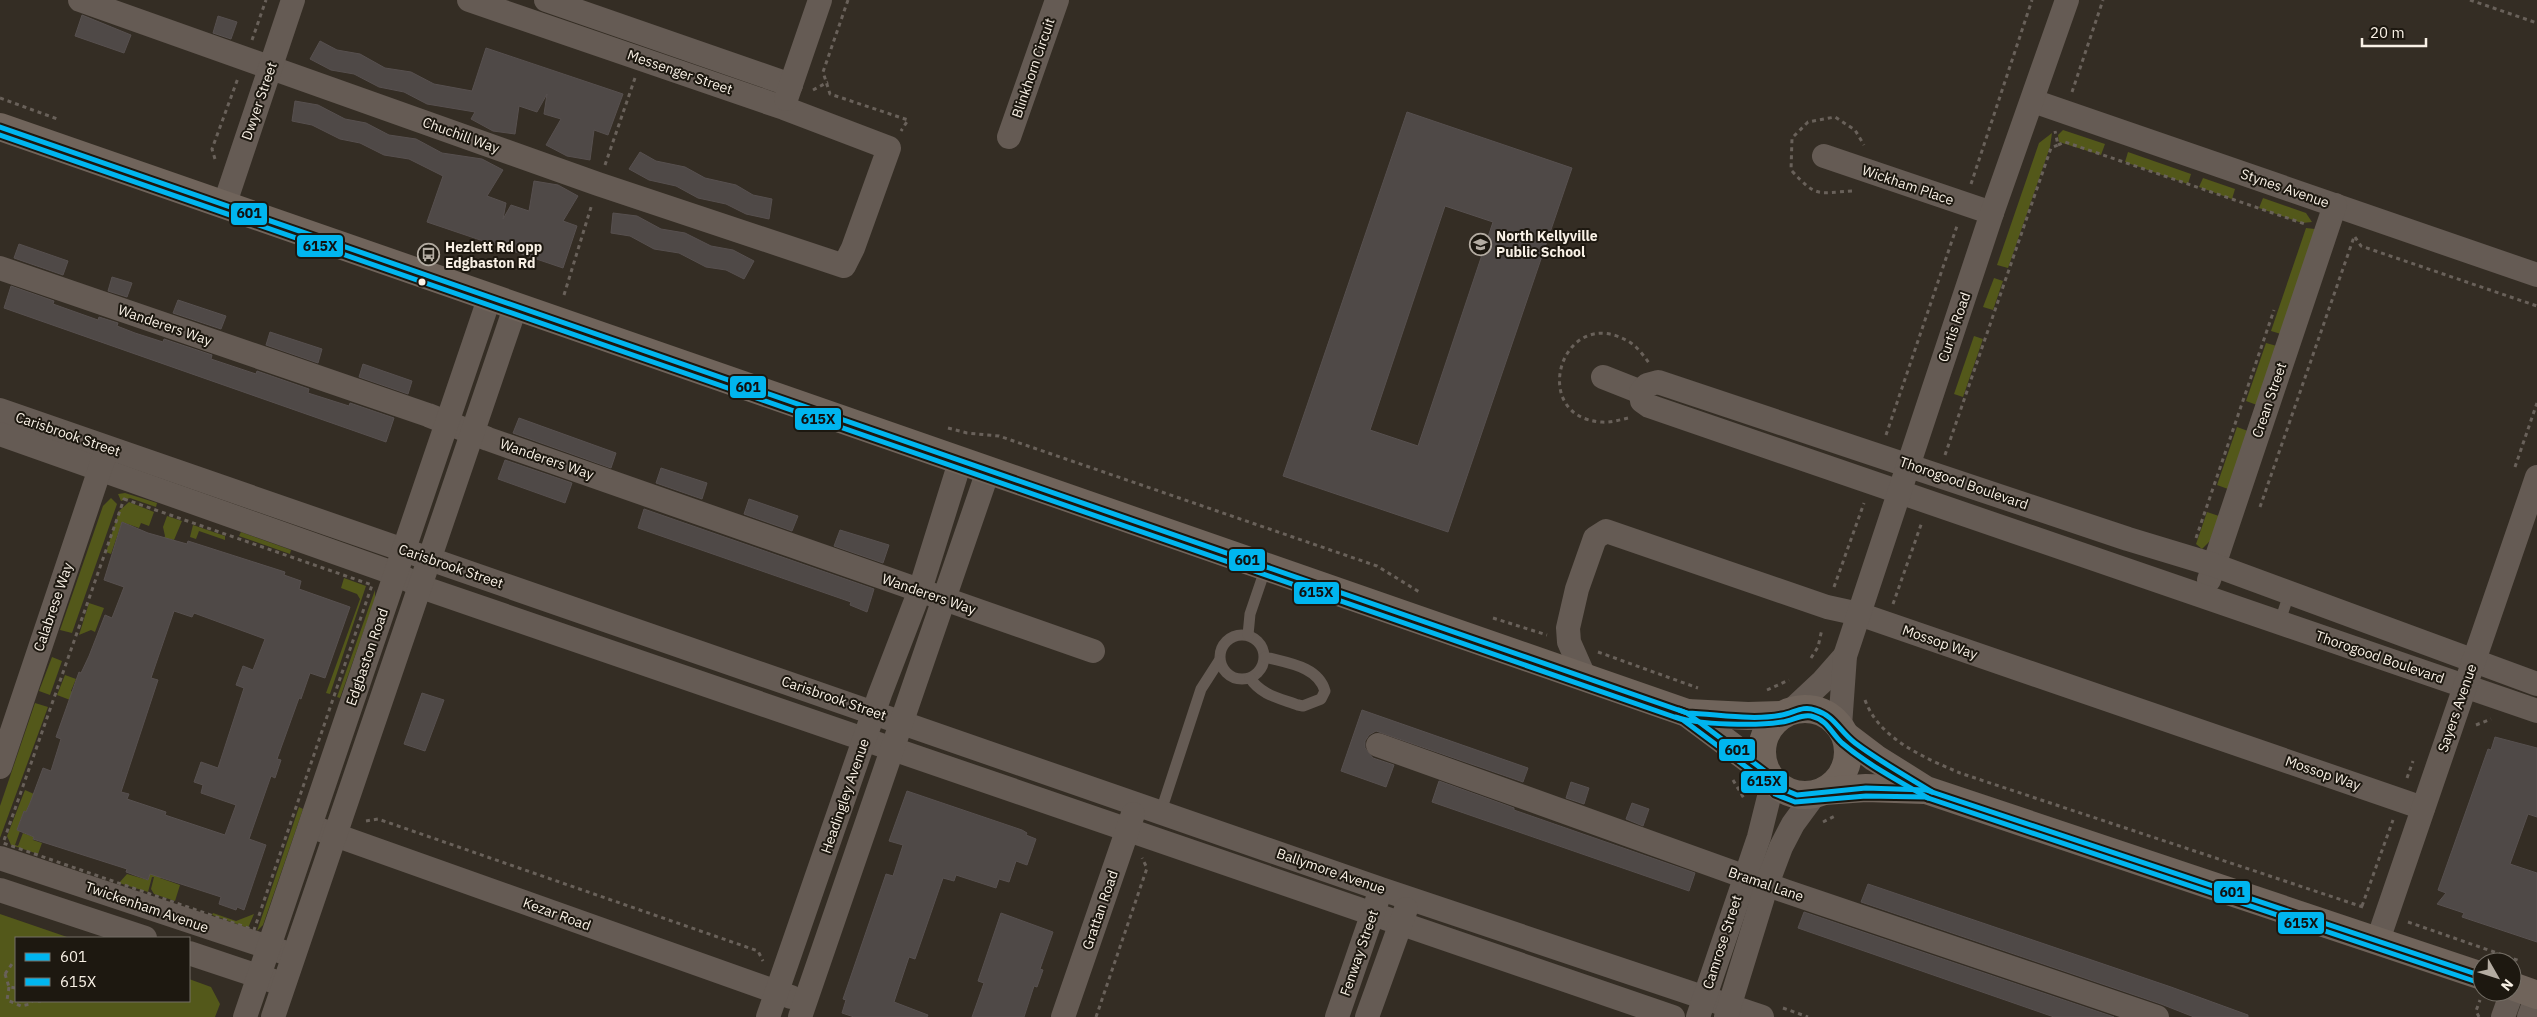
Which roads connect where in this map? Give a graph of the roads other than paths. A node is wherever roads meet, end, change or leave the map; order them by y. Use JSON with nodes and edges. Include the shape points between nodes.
{"nodes":[{"id":1,"x":80,"y":0,"type":"edge"},
{"id":2,"x":293,"y":0,"type":"edge"},
{"id":3,"x":469,"y":0,"type":"edge"},
{"id":4,"x":820,"y":0,"type":"edge"},
{"id":5,"x":1057,"y":0,"type":"edge"},
{"id":6,"x":2067,"y":0,"type":"edge"},
{"id":7,"x":552,"y":1,"type":"edge"},
{"id":8,"x":546,"y":26,"type":"junction"},
{"id":9,"x":270,"y":68,"type":"junction"},
{"id":10,"x":791,"y":85,"type":"junction"},
{"id":11,"x":2033,"y":101,"type":"junction"},
{"id":12,"x":784,"y":108,"type":"junction"},
{"id":13,"x":0,"y":127,"type":"edge"},
{"id":14,"x":1009,"y":137,"type":"dead end"},
{"id":15,"x":889,"y":148,"type":"joint"},
{"id":16,"x":1824,"y":156,"type":"dead end"},
{"id":17,"x":225,"y":203,"type":"junction"},
{"id":18,"x":2335,"y":205,"type":"junction"},
{"id":19,"x":1992,"y":213,"type":"junction"},
{"id":20,"x":0,"y":268,"type":"edge"},
{"id":21,"x":2537,"y":275,"type":"edge"},
{"id":22,"x":490,"y":296,"type":"junction"},
{"id":23,"x":516,"y":305,"type":"junction"},
{"id":24,"x":1603,"y":378,"type":"dead end"},
{"id":25,"x":1641,"y":392,"type":"junction"},
{"id":26,"x":0,"y":410,"type":"edge"},
{"id":27,"x":447,"y":423,"type":"junction"},
{"id":28,"x":471,"y":432,"type":"junction"},
{"id":29,"x":0,"y":434,"type":"edge"},
{"id":30,"x":103,"y":457,"type":"junction"},
{"id":31,"x":960,"y":462,"type":"junction"},
{"id":32,"x":1908,"y":464,"type":"junction"},
{"id":33,"x":988,"y":471,"type":"junction"},
{"id":34,"x":2537,"y":477,"type":"edge"},
{"id":35,"x":1898,"y":492,"type":"junction"},
{"id":36,"x":404,"y":550,"type":"junction"},
{"id":37,"x":428,"y":558,"type":"junction"},
{"id":38,"x":2214,"y":565,"type":"junction"},
{"id":39,"x":1267,"y":566,"type":"junction"},
{"id":40,"x":396,"y":574,"type":"junction"},
{"id":41,"x":420,"y":586,"type":"junction"},
{"id":42,"x":920,"y":590,"type":"junction"},
{"id":43,"x":2289,"y":594,"type":"junction"},
{"id":44,"x":2203,"y":596,"type":"junction"},
{"id":45,"x":944,"y":600,"type":"junction"},
{"id":46,"x":1859,"y":614,"type":"junction"},
{"id":47,"x":2280,"y":621,"type":"junction"},
{"id":48,"x":1248,"y":635,"type":"junction"},
{"id":49,"x":1094,"y":651,"type":"dead end"},
{"id":50,"x":1845,"y":656,"type":"junction"},
{"id":51,"x":1265,"y":657,"type":"junction"},
{"id":52,"x":1219,"y":661,"type":"junction"},
{"id":53,"x":2474,"y":662,"type":"junction"},
{"id":54,"x":1584,"y":676,"type":"junction"},
{"id":55,"x":1250,"y":678,"type":"junction"},
{"id":56,"x":2537,"y":684,"type":"edge"},
{"id":57,"x":2465,"y":686,"type":"junction"},
{"id":58,"x":2537,"y":710,"type":"edge"},
{"id":59,"x":874,"y":712,"type":"junction"},
{"id":60,"x":1787,"y":712,"type":"junction"},
{"id":61,"x":1687,"y":713,"type":"junction"},
{"id":62,"x":902,"y":721,"type":"junction"},
{"id":63,"x":1843,"y":731,"type":"junction"},
{"id":64,"x":864,"y":738,"type":"junction"},
{"id":65,"x":1378,"y":745,"type":"dead end"},
{"id":66,"x":893,"y":747,"type":"junction"},
{"id":67,"x":0,"y":767,"type":"edge"},
{"id":68,"x":1769,"y":776,"type":"junction"},
{"id":69,"x":1926,"y":790,"type":"junction"},
{"id":70,"x":1819,"y":792,"type":"junction"},
{"id":71,"x":1137,"y":803,"type":"junction"},
{"id":72,"x":2423,"y":808,"type":"junction"},
{"id":73,"x":1161,"y":811,"type":"junction"},
{"id":74,"x":310,"y":826,"type":"junction"},
{"id":75,"x":1127,"y":829,"type":"junction"},
{"id":76,"x":335,"y":835,"type":"junction"},
{"id":77,"x":0,"y":858,"type":"edge"},
{"id":78,"x":1744,"y":876,"type":"junction"},
{"id":79,"x":1767,"y":884,"type":"junction"},
{"id":80,"x":1382,"y":889,"type":"junction"},
{"id":81,"x":0,"y":890,"type":"edge"},
{"id":82,"x":1410,"y":898,"type":"junction"},
{"id":83,"x":1372,"y":913,"type":"junction"},
{"id":84,"x":1400,"y":923,"type":"junction"},
{"id":85,"x":142,"y":937,"type":"edge"},
{"id":86,"x":2378,"y":940,"type":"junction"},
{"id":87,"x":269,"y":948,"type":"junction"},
{"id":88,"x":190,"y":953,"type":"edge"},
{"id":89,"x":294,"y":956,"type":"junction"},
{"id":90,"x":259,"y":976,"type":"junction"},
{"id":91,"x":2472,"y":984,"type":"edge"},
{"id":92,"x":284,"y":985,"type":"junction"},
{"id":93,"x":777,"y":992,"type":"junction"},
{"id":94,"x":2522,"y":994,"type":"edge"},
{"id":95,"x":2513,"y":1002,"type":"edge"},
{"id":96,"x":1700,"y":1008,"type":"edge"},
{"id":97,"x":802,"y":1009,"type":"edge"},
{"id":98,"x":1728,"y":1012,"type":"edge"},
{"id":99,"x":245,"y":1017,"type":"edge"},
{"id":100,"x":273,"y":1017,"type":"edge"},
{"id":101,"x":768,"y":1017,"type":"edge"},
{"id":102,"x":1064,"y":1017,"type":"edge"},
{"id":103,"x":1337,"y":1017,"type":"edge"},
{"id":104,"x":1367,"y":1017,"type":"edge"},
{"id":105,"x":1674,"y":1017,"type":"edge"},
{"id":106,"x":1762,"y":1017,"type":"edge"},
{"id":107,"x":2156,"y":1017,"type":"edge"},
{"id":108,"x":2503,"y":1017,"type":"edge"},
{"id":109,"x":2529,"y":1017,"type":"edge"}],
"edges":[{"from":1,"to":9,"type":"street","name":"Chuchill Way"},
{"from":2,"to":9,"type":"street","name":"Dwyer Street"},
{"from":3,"to":8,"type":"street","name":"Messenger Street"},
{"from":4,"to":10,"type":"street"},
{"from":5,"to":14,"type":"street","name":"Blinkhorn Circuit"},
{"from":6,"to":11,"type":"street","name":"Curtis Road"},
{"from":7,"to":8,"type":"street"},
{"from":7,"to":10,"type":"street","name":"Messenger Street"},
{"from":8,"to":12,"type":"street","name":"Messenger Street"},
{"from":9,"to":15,"type":"street","name":"Chuchill Way","via":[[598,184],[844,266]]},
{"from":9,"to":17,"type":"street","name":"Dwyer Street"},
{"from":10,"to":12,"type":"street"},
{"from":11,"to":18,"type":"street","name":"Stynes Avenue"},
{"from":11,"to":19,"type":"street","name":"Curtis Road"},
{"from":12,"to":15,"type":"street","name":"Messenger Street"},
{"from":13,"to":17,"type":"main road"},
{"from":16,"to":19,"type":"street","name":"Wickham Place"},
{"from":17,"to":22,"type":"main road"},
{"from":18,"to":21,"type":"street","name":"Stynes Avenue"},
{"from":18,"to":38,"type":"street","name":"Crean Street"},
{"from":19,"to":32,"type":"street","name":"Curtis Road"},
{"from":20,"to":27,"type":"street","name":"Wanderers Way"},
{"from":22,"to":23,"type":"main road"},
{"from":22,"to":27,"type":"street","name":"Edgbaston Road"},
{"from":23,"to":28,"type":"street","name":"Edgbaston Road"},
{"from":23,"to":31,"type":"main road"},
{"from":24,"to":25,"type":"street","name":"Thorogood Boulevard"},
{"from":25,"to":32,"type":"street","name":"Thorogood Boulevard","via":[[1647,385],[1658,382]]},
{"from":25,"to":35,"type":"street","name":"Thorogood Boulevard","via":[[1642,401],[1649,406]]},
{"from":26,"to":30,"type":"street","name":"Carisbrook Street"},
{"from":27,"to":28,"type":"street","name":"Wanderers Way"},
{"from":27,"to":36,"type":"street","name":"Edgbaston Road"},
{"from":28,"to":37,"type":"street","name":"Edgbaston Road"},
{"from":28,"to":42,"type":"street","name":"Wanderers Way"},
{"from":29,"to":30,"type":"street","name":"Carisbrook Street"},
{"from":30,"to":36,"type":"street","name":"Carisbrook Street"},
{"from":30,"to":40,"type":"street","name":"Carisbrook Street"},
{"from":30,"to":67,"type":"street","name":"Calabrese Way"},
{"from":31,"to":33,"type":"main road"},
{"from":31,"to":42,"type":"street","name":"Headingley Avenue"},
{"from":32,"to":35,"type":"street","name":"Curtis Road"},
{"from":32,"to":38,"type":"street","name":"Thorogood Boulevard"},
{"from":33,"to":39,"type":"main road"},
{"from":33,"to":45,"type":"street"},
{"from":34,"to":53,"type":"street","name":"Sayers Avenue"},
{"from":35,"to":44,"type":"street","name":"Thorogood Boulevard"},
{"from":35,"to":46,"type":"street","name":"Curtis Road"},
{"from":36,"to":37,"type":"street","name":"Carisbrook Street"},
{"from":36,"to":40,"type":"street","name":"Edgbaston Road"},
{"from":37,"to":41,"type":"street","name":"Edgbaston Road"},
{"from":37,"to":59,"type":"street","name":"Carisbrook Street"},
{"from":38,"to":43,"type":"street","name":"Thorogood Boulevard"},
{"from":38,"to":44,"type":"street","name":"Crean Street"},
{"from":39,"to":48,"type":"lane","via":[[1250,614]]},
{"from":39,"to":54,"type":"main road"},
{"from":40,"to":41,"type":"street","name":"Carisbrook Street"},
{"from":40,"to":74,"type":"street","name":"Edgbaston Road"},
{"from":41,"to":64,"type":"street","name":"Carisbrook Street"},
{"from":41,"to":76,"type":"street","name":"Edgbaston Road"},
{"from":42,"to":45,"type":"street","name":"Wanderers Way"},
{"from":42,"to":59,"type":"street","name":"Headingley Avenue"},
{"from":43,"to":47,"type":"lane"},
{"from":43,"to":53,"type":"street","name":"Thorogood Boulevard"},
{"from":44,"to":47,"type":"street","name":"Thorogood Boulevard"},
{"from":45,"to":49,"type":"street","name":"Wanderers Way"},
{"from":45,"to":62,"type":"street"},
{"from":46,"to":50,"type":"street","name":"Curtis Road"},
{"from":46,"to":54,"type":"street","name":"Mossop Way","via":[[1827,607],[1606,531],[1595,538],[1592,545],[1568,628],[1569,642]]},
{"from":46,"to":72,"type":"street","name":"Mossop Way"},
{"from":47,"to":57,"type":"street","name":"Thorogood Boulevard"},
{"from":48,"to":51,"type":"lane","via":[[1260,644]]},
{"from":48,"to":52,"type":"lane","via":[[1233,636],[1227,640]]},
{"from":50,"to":60,"type":"street","name":"Curtis Road"},
{"from":50,"to":63,"type":"street","name":"Curtis Road"},
{"from":51,"to":55,"type":"lane","via":[[1261,670]]},
{"from":51,"to":55,"type":"lane","via":[[1317,675],[1325,691],[1321,699],[1298,705],[1262,692]]},
{"from":52,"to":55,"type":"lane","via":[[1231,677]]},
{"from":52,"to":73,"type":"lane","via":[[1201,689]]},
{"from":53,"to":56,"type":"street","name":"Thorogood Boulevard"},
{"from":53,"to":57,"type":"street","name":"Sayers Avenue"},
{"from":54,"to":61,"type":"main road"},
{"from":57,"to":58,"type":"street","name":"Thorogood Boulevard"},
{"from":57,"to":72,"type":"street","name":"Sayers Avenue"},
{"from":59,"to":62,"type":"street","name":"Carisbrook Street"},
{"from":59,"to":64,"type":"street","name":"Headingley Avenue"},
{"from":60,"to":61,"type":"main road","via":[[1748,716]]},
{"from":60,"to":63,"type":"main road","via":[[1814,709],[1832,718]]},
{"from":60,"to":68,"type":"main road","via":[[1767,731],[1763,742],[1762,762]]},
{"from":61,"to":68,"type":"main road"},
{"from":62,"to":66,"type":"street"},
{"from":62,"to":71,"type":"street","name":"Ballymore Avenue"},
{"from":63,"to":69,"type":"main road","via":[[1875,758]]},
{"from":63,"to":70,"type":"main road","via":[[1849,754],[1847,763],[1839,779]]},
{"from":64,"to":66,"type":"street","name":"Carisbrook Street"},
{"from":64,"to":93,"type":"street","name":"Headingley Avenue"},
{"from":65,"to":78,"type":"street","name":"Bramal Lane"},
{"from":66,"to":75,"type":"street","name":"Ballymore Avenue"},
{"from":66,"to":97,"type":"street"},
{"from":68,"to":70,"type":"main road","via":[[1780,788],[1797,795]]},
{"from":68,"to":78,"type":"street","name":"Camrose Street","via":[[1764,822]]},
{"from":69,"to":70,"type":"main road","via":[[1866,788]]},
{"from":69,"to":86,"type":"main road"},
{"from":70,"to":79,"type":"street","name":"Camrose Street","via":[[1785,839]]},
{"from":71,"to":73,"type":"street","name":"Ballymore Avenue"},
{"from":71,"to":75,"type":"street","name":"Grattan Road"},
{"from":72,"to":86,"type":"street","name":"Sayers Avenue"},
{"from":73,"to":80,"type":"street","name":"Ballymore Avenue"},
{"from":74,"to":76,"type":"street","name":"Kezar Road"},
{"from":74,"to":87,"type":"street","name":"Edgbaston Road"},
{"from":75,"to":83,"type":"street","name":"Ballymore Avenue"},
{"from":75,"to":102,"type":"street","name":"Grattan Road"},
{"from":76,"to":89,"type":"street","name":"Edgbaston Road"},
{"from":76,"to":93,"type":"street","name":"Kezar Road"},
{"from":77,"to":87,"type":"street","name":"Twickenham Avenue"},
{"from":78,"to":79,"type":"street","name":"Bramal Lane"},
{"from":78,"to":96,"type":"street","name":"Camrose Street"},
{"from":79,"to":98,"type":"street","name":"Camrose Street"},
{"from":79,"to":107,"type":"street","name":"Bramal Lane"},
{"from":80,"to":82,"type":"street","name":"Ballymore Avenue"},
{"from":80,"to":83,"type":"street","name":"Fenway Street"},
{"from":81,"to":85,"type":"street"},
{"from":82,"to":84,"type":"street","name":"Fenway Street"},
{"from":82,"to":96,"type":"street","name":"Ballymore Avenue"},
{"from":83,"to":84,"type":"street","name":"Ballymore Avenue"},
{"from":83,"to":103,"type":"street","name":"Fenway Street"},
{"from":84,"to":104,"type":"street","name":"Fenway Street"},
{"from":84,"to":105,"type":"street","name":"Ballymore Avenue"},
{"from":86,"to":91,"type":"main road"},
{"from":87,"to":89,"type":"street","name":"Twickenham Avenue"},
{"from":87,"to":90,"type":"street","name":"Edgbaston Road"},
{"from":88,"to":90,"type":"street"},
{"from":89,"to":92,"type":"street","name":"Edgbaston Road"},
{"from":90,"to":92,"type":"street"},
{"from":90,"to":99,"type":"street","name":"Edgbaston Road"},
{"from":92,"to":100,"type":"street","name":"Edgbaston Road"},
{"from":93,"to":97,"type":"street","name":"Kezar Road"},
{"from":93,"to":101,"type":"street","name":"Headingley Avenue"},
{"from":94,"to":109,"type":"street"},
{"from":95,"to":108,"type":"street"},
{"from":96,"to":98,"type":"street","name":"Ballymore Avenue"},
{"from":98,"to":106,"type":"street","name":"Ballymore Avenue"}]}
